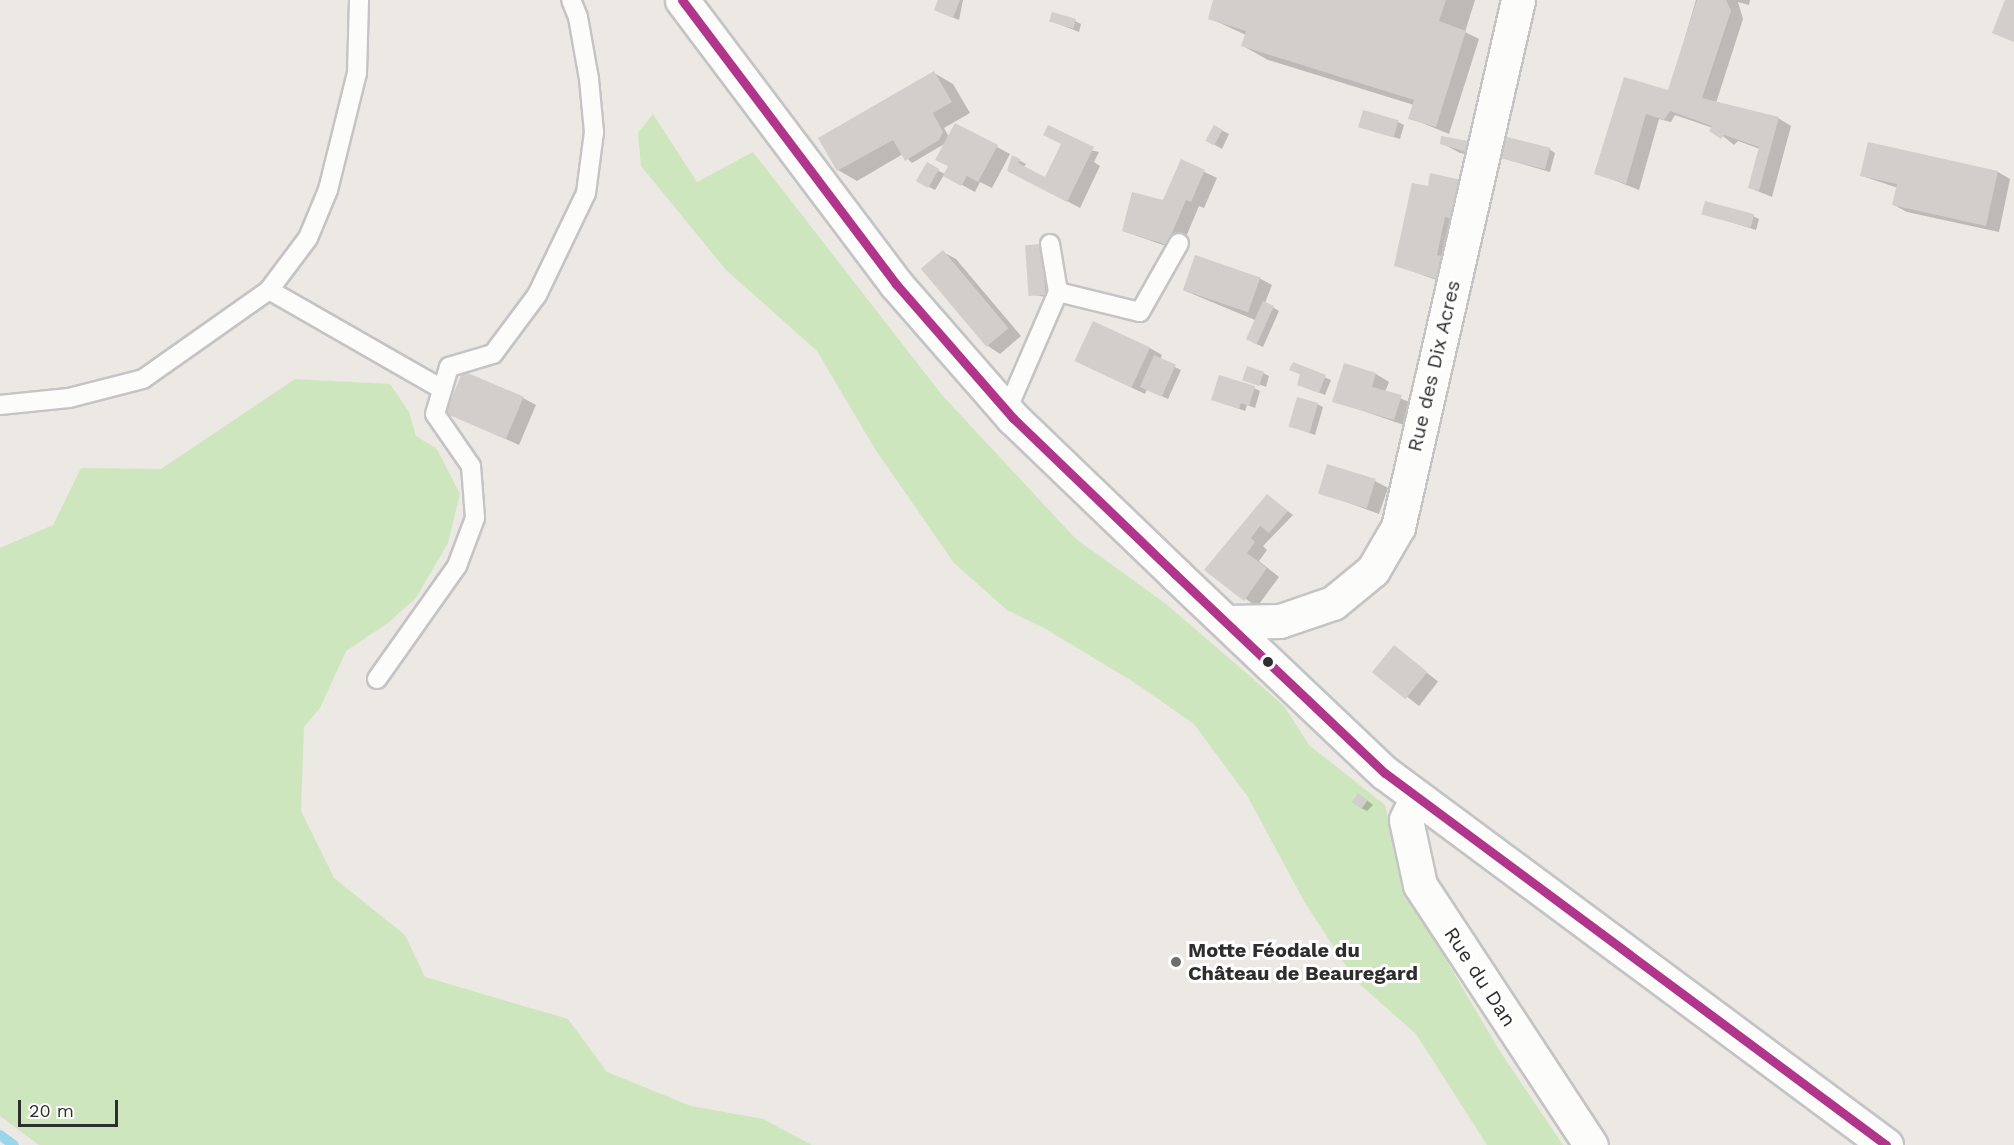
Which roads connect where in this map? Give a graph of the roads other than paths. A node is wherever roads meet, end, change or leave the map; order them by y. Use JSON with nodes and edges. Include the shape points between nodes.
{"nodes":[{"id":1,"x":359,"y":0,"type":"edge"},
{"id":2,"x":571,"y":0,"type":"edge"},
{"id":3,"x":682,"y":0,"type":"edge"},
{"id":4,"x":1518,"y":0,"type":"edge"},
{"id":5,"x":1179,"y":243,"type":"dead end"},
{"id":6,"x":1050,"y":244,"type":"dead end"},
{"id":7,"x":268,"y":290,"type":"junction"},
{"id":8,"x":1058,"y":292,"type":"junction"},
{"id":9,"x":442,"y":388,"type":"junction"},
{"id":10,"x":0,"y":405,"type":"edge"},
{"id":11,"x":1007,"y":410,"type":"junction"},
{"id":12,"x":1227,"y":622,"type":"junction"},
{"id":13,"x":377,"y":679,"type":"dead end"},
{"id":14,"x":1417,"y":797,"type":"junction"},
{"id":15,"x":1591,"y":1145,"type":"edge"},
{"id":16,"x":1886,"y":1145,"type":"edge"}],
"edges":[{"from":1,"to":7,"type":"lane","via":[[357,73],[328,190],[308,238]]},
{"from":2,"to":9,"type":"lane","via":[[578,17],[594,132],[586,193],[537,295],[493,354],[449,367]]},
{"from":3,"to":11,"type":"street","via":[[896,284]]},
{"from":4,"to":12,"type":"street","name":"Rue des Dix Acres","via":[[1398,527],[1372,570],[1333,603],[1280,621]]},
{"from":5,"to":8,"type":"lane","via":[[1140,312]]},
{"from":6,"to":8,"type":"lane"},
{"from":7,"to":9,"type":"lane"},
{"from":7,"to":10,"type":"lane","via":[[143,379],[69,398]]},
{"from":8,"to":11,"type":"lane"},
{"from":9,"to":13,"type":"lane","via":[[435,414],[471,466],[475,518],[457,566]]},
{"from":11,"to":12,"type":"street"},
{"from":12,"to":14,"type":"street","via":[[1385,773]]},
{"from":14,"to":15,"type":"street","name":"Rue du Dan","via":[[1406,820],[1420,885]]},
{"from":14,"to":16,"type":"street"}]}
